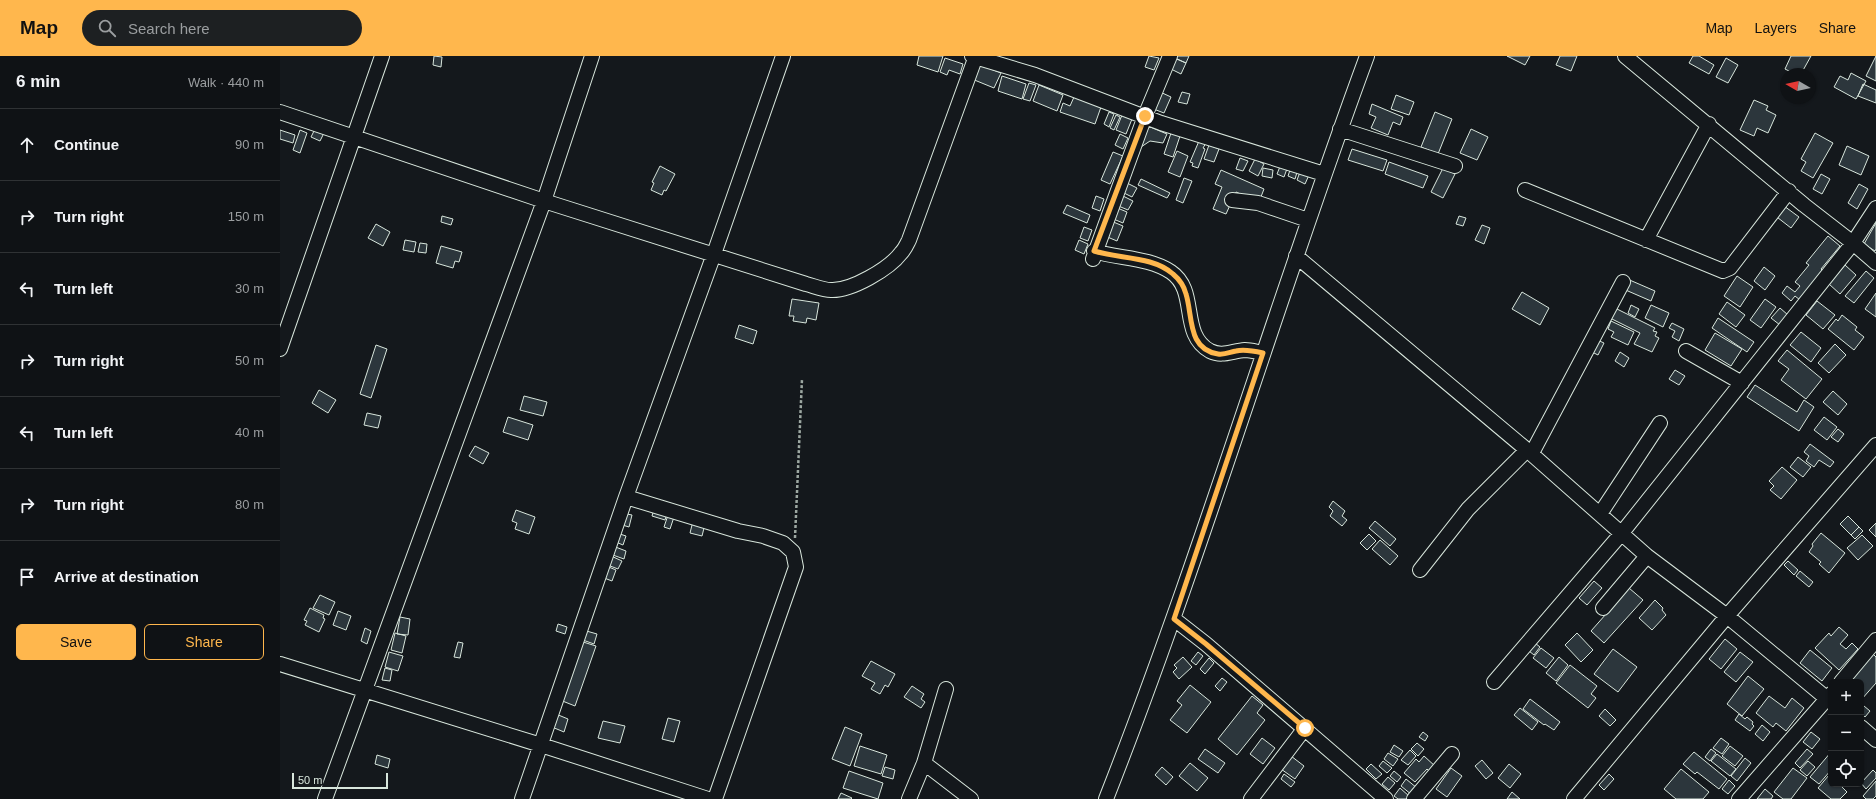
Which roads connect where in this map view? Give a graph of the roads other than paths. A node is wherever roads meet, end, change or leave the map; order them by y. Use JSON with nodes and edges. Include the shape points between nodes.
{"nodes":[{"id":1,"x":382,"y":56,"type":"edge"},
{"id":2,"x":592,"y":56,"type":"edge"},
{"id":3,"x":783,"y":56,"type":"edge"},
{"id":4,"x":975,"y":56,"type":"edge"},
{"id":5,"x":1170,"y":56,"type":"edge"},
{"id":6,"x":1367,"y":56,"type":"edge"},
{"id":7,"x":1633,"y":59,"type":"edge"},
{"id":8,"x":280,"y":112,"type":"edge"},
{"id":9,"x":1145,"y":116,"type":"junction"},
{"id":10,"x":1709,"y":124,"type":"junction"},
{"id":11,"x":1340,"y":129,"type":"junction"},
{"id":12,"x":353,"y":138,"type":"junction"},
{"id":13,"x":1455,"y":166,"type":"dead end"},
{"id":14,"x":1324,"y":174,"type":"junction"},
{"id":15,"x":1525,"y":190,"type":"dead end"},
{"id":16,"x":1789,"y":191,"type":"junction"},
{"id":17,"x":1232,"y":200,"type":"dead end"},
{"id":18,"x":544,"y":201,"type":"junction"},
{"id":19,"x":1876,"y":208,"type":"edge"},
{"id":20,"x":1308,"y":220,"type":"junction"},
{"id":21,"x":1646,"y":240,"type":"junction"},
{"id":22,"x":1853,"y":242,"type":"junction"},
{"id":23,"x":714,"y":254,"type":"junction"},
{"id":24,"x":1296,"y":256,"type":"junction"},
{"id":25,"x":1876,"y":263,"type":"edge"},
{"id":26,"x":1623,"y":282,"type":"dead end"},
{"id":27,"x":280,"y":349,"type":"edge"},
{"id":28,"x":1686,"y":351,"type":"dead end"},
{"id":29,"x":1263,"y":353,"type":"junction"},
{"id":30,"x":1742,"y":383,"type":"junction"},
{"id":31,"x":1660,"y":423,"type":"dead end"},
{"id":32,"x":1876,"y":445,"type":"edge"},
{"id":33,"x":1530,"y":451,"type":"junction"},
{"id":34,"x":626,"y":498,"type":"junction"},
{"id":35,"x":1600,"y":514,"type":"junction"},
{"id":36,"x":1621,"y":534,"type":"junction"},
{"id":37,"x":1647,"y":556,"type":"junction"},
{"id":38,"x":1420,"y":570,"type":"dead end"},
{"id":39,"x":1603,"y":608,"type":"dead end"},
{"id":40,"x":1727,"y":616,"type":"junction"},
{"id":41,"x":1174,"y":619,"type":"junction"},
{"id":42,"x":1876,"y":640,"type":"edge"},
{"id":43,"x":280,"y":664,"type":"edge"},
{"id":44,"x":1844,"y":679,"type":"edge"},
{"id":45,"x":1494,"y":682,"type":"dead end"},
{"id":46,"x":946,"y":689,"type":"dead end"},
{"id":47,"x":365,"y":691,"type":"junction"},
{"id":48,"x":1828,"y":696,"type":"edge"},
{"id":49,"x":1828,"y":700,"type":"edge"},
{"id":50,"x":1305,"y":728,"type":"junction"},
{"id":51,"x":1864,"y":730,"type":"edge"},
{"id":52,"x":1876,"y":740,"type":"edge"},
{"id":53,"x":540,"y":745,"type":"junction"},
{"id":54,"x":1452,"y":754,"type":"dead end"},
{"id":55,"x":924,"y":763,"type":"junction"},
{"id":56,"x":325,"y":799,"type":"edge"},
{"id":57,"x":522,"y":799,"type":"edge"},
{"id":58,"x":708,"y":799,"type":"edge"},
{"id":59,"x":715,"y":799,"type":"edge"},
{"id":60,"x":909,"y":799,"type":"edge"},
{"id":61,"x":971,"y":799,"type":"edge"},
{"id":62,"x":1106,"y":799,"type":"edge"},
{"id":63,"x":1251,"y":799,"type":"edge"},
{"id":64,"x":1386,"y":799,"type":"edge"},
{"id":65,"x":1414,"y":799,"type":"edge"},
{"id":66,"x":1574,"y":799,"type":"edge"},
{"id":67,"x":1739,"y":799,"type":"edge"}],
"edges":[{"from":1,"to":12,"type":"street"},
{"from":2,"to":18,"type":"street"},
{"from":3,"to":23,"type":"street"},
{"from":4,"to":9,"type":"street"},
{"from":4,"to":23,"type":"street","via":[[909,240],[901,254],[890,264],[845,289],[831,290]]},
{"from":5,"to":9,"type":"street"},
{"from":6,"to":11,"type":"street"},
{"from":7,"to":10,"type":"street"},
{"from":8,"to":12,"type":"street"},
{"from":9,"to":14,"type":"street","via":[[1161,124]]},
{"from":9,"to":29,"type":"street","via":[[1094,255],[1144,261],[1161,266],[1172,273],[1186,293],[1195,338],[1210,351],[1218,354],[1247,350]]},
{"from":10,"to":16,"type":"street"},
{"from":10,"to":21,"type":"street"},
{"from":11,"to":13,"type":"street"},
{"from":11,"to":14,"type":"street"},
{"from":12,"to":18,"type":"street"},
{"from":12,"to":27,"type":"street"},
{"from":14,"to":20,"type":"street"},
{"from":15,"to":21,"type":"street"},
{"from":16,"to":21,"type":"street","via":[[1726,271]]},
{"from":16,"to":22,"type":"street"},
{"from":17,"to":20,"type":"street","via":[[1258,203]]},
{"from":18,"to":23,"type":"street"},
{"from":18,"to":47,"type":"street"},
{"from":19,"to":22,"type":"street"},
{"from":20,"to":24,"type":"street"},
{"from":22,"to":25,"type":"street"},
{"from":22,"to":30,"type":"street"},
{"from":23,"to":34,"type":"street"},
{"from":24,"to":29,"type":"street"},
{"from":24,"to":33,"type":"street"},
{"from":26,"to":33,"type":"street"},
{"from":28,"to":30,"type":"street"},
{"from":29,"to":41,"type":"street"},
{"from":30,"to":36,"type":"street"},
{"from":31,"to":35,"type":"street"},
{"from":32,"to":40,"type":"street"},
{"from":33,"to":35,"type":"street"},
{"from":33,"to":38,"type":"street","via":[[1468,509]]},
{"from":34,"to":53,"type":"street"},
{"from":34,"to":59,"type":"street","via":[[763,536],[783,543],[793,552],[796,567]]},
{"from":35,"to":36,"type":"street"},
{"from":36,"to":37,"type":"street"},
{"from":36,"to":45,"type":"street"},
{"from":37,"to":39,"type":"street"},
{"from":37,"to":40,"type":"street"},
{"from":40,"to":48,"type":"street"},
{"from":40,"to":66,"type":"street"},
{"from":41,"to":50,"type":"street"},
{"from":41,"to":62,"type":"street"},
{"from":42,"to":44,"type":"street"},
{"from":43,"to":47,"type":"street"},
{"from":46,"to":55,"type":"street"},
{"from":47,"to":53,"type":"street"},
{"from":47,"to":56,"type":"street"},
{"from":49,"to":67,"type":"street"},
{"from":50,"to":63,"type":"street"},
{"from":50,"to":64,"type":"street"},
{"from":51,"to":52,"type":"street"},
{"from":53,"to":57,"type":"street"},
{"from":53,"to":58,"type":"street"},
{"from":54,"to":65,"type":"street"},
{"from":55,"to":60,"type":"street"},
{"from":55,"to":61,"type":"street"}]}
